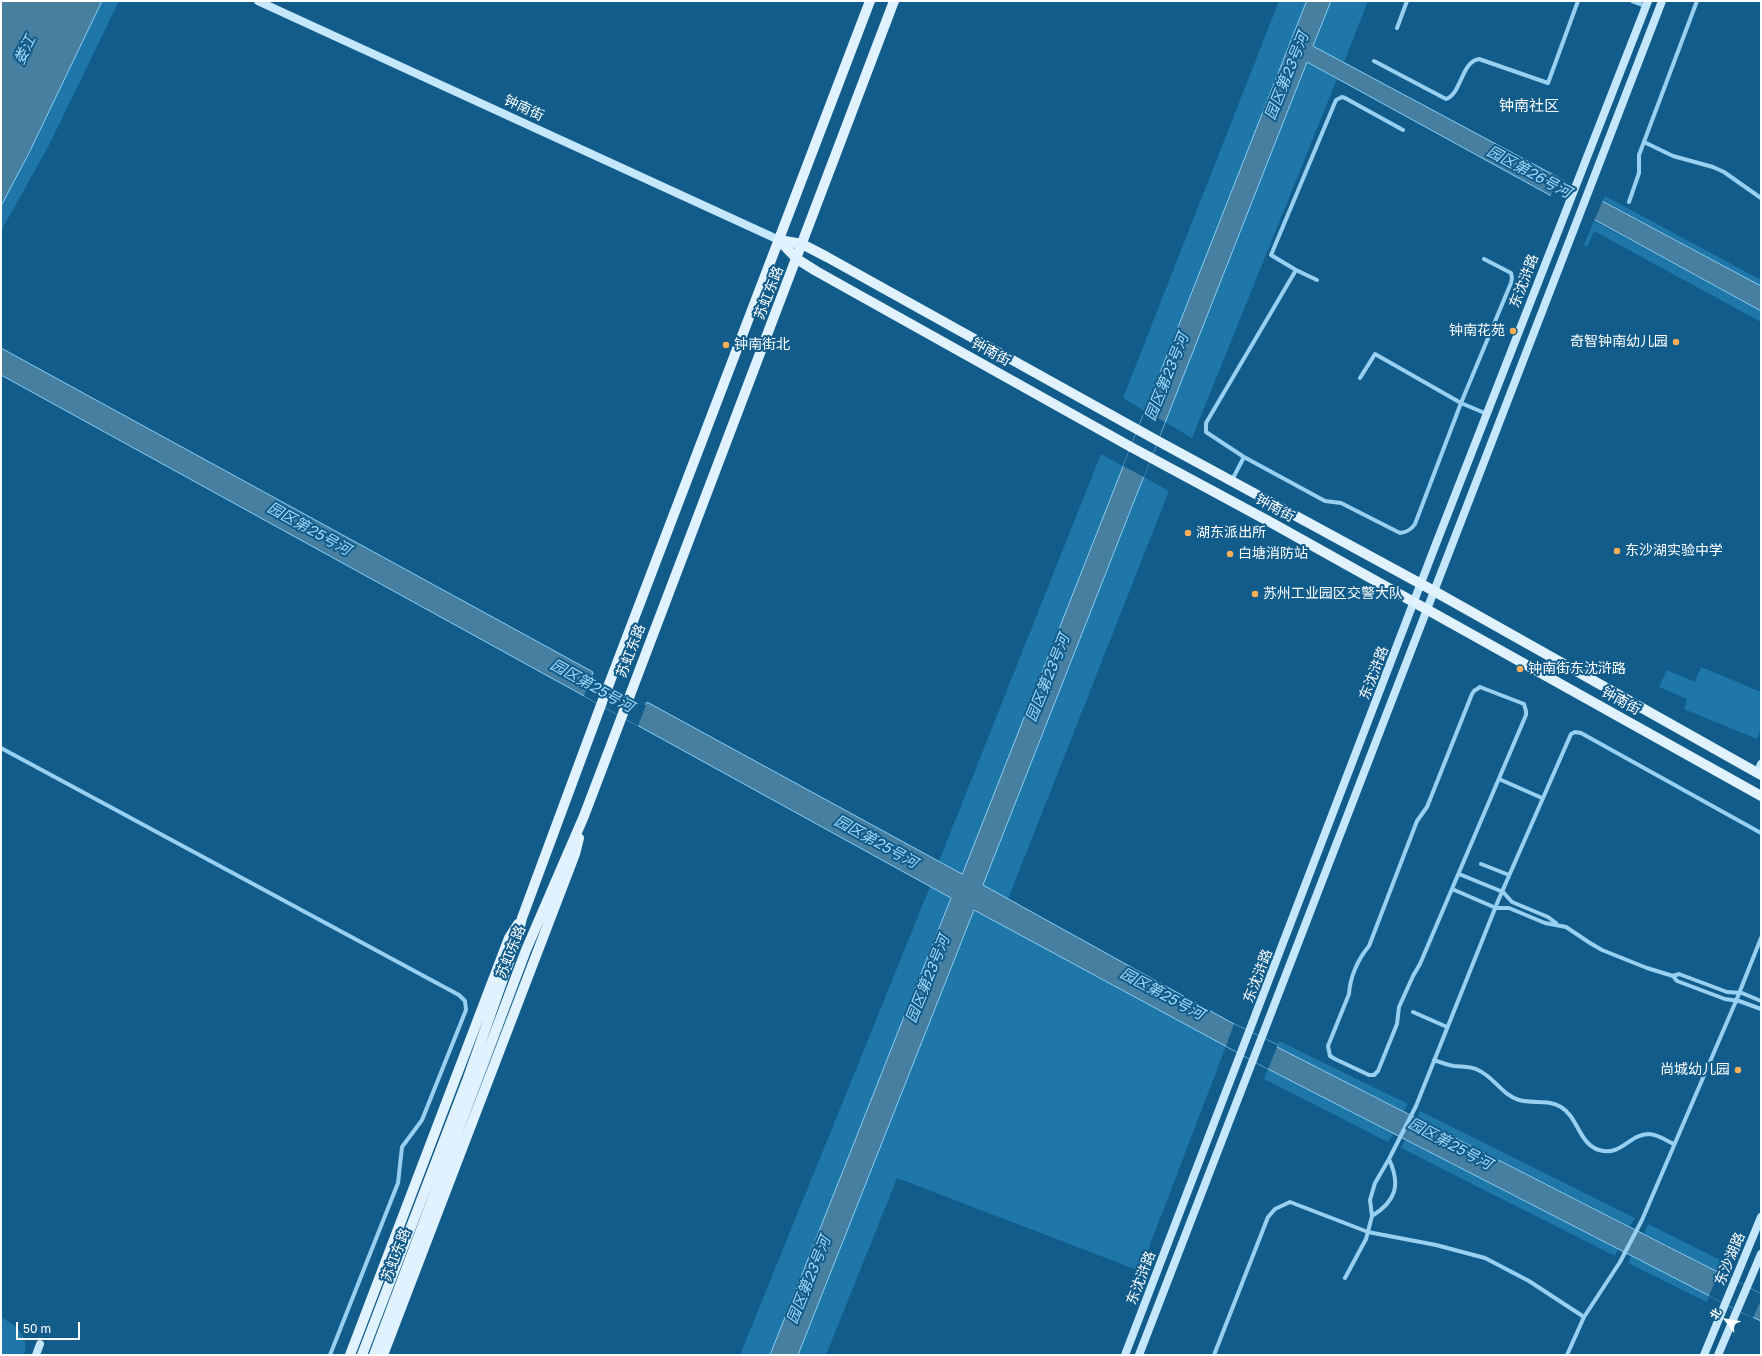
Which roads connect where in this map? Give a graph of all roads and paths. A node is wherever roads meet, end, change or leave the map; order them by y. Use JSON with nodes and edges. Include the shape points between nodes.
{"nodes":[{"id":1,"x":258,"y":1,"type":"edge"},
{"id":2,"x":870,"y":1,"type":"edge"},
{"id":3,"x":894,"y":1,"type":"edge"},
{"id":4,"x":1407,"y":1,"type":"edge"},
{"id":5,"x":1578,"y":1,"type":"edge"},
{"id":6,"x":1632,"y":1,"type":"edge"},
{"id":7,"x":1662,"y":1,"type":"edge"},
{"id":8,"x":1697,"y":1,"type":"edge"},
{"id":9,"x":1647,"y":4,"type":"edge"},
{"id":10,"x":1397,"y":28,"type":"dead end"},
{"id":11,"x":1374,"y":61,"type":"dead end"},
{"id":12,"x":1403,"y":130,"type":"dead end"},
{"id":13,"x":1644,"y":142,"type":"junction"},
{"id":14,"x":1761,"y":198,"type":"edge"},
{"id":15,"x":1629,"y":202,"type":"dead end"},
{"id":16,"x":779,"y":240,"type":"junction"},
{"id":17,"x":802,"y":244,"type":"junction"},
{"id":18,"x":797,"y":259,"type":"junction"},
{"id":19,"x":1484,"y":259,"type":"dead end"},
{"id":20,"x":1296,"y":270,"type":"junction"},
{"id":21,"x":1317,"y":280,"type":"dead end"},
{"id":22,"x":1360,"y":378,"type":"dead end"},
{"id":23,"x":1461,"y":403,"type":"junction"},
{"id":24,"x":1487,"y":414,"type":"junction"},
{"id":25,"x":1244,"y":457,"type":"junction"},
{"id":26,"x":1232,"y":480,"type":"junction"},
{"id":27,"x":1421,"y":584,"type":"junction"},
{"id":28,"x":1434,"y":591,"type":"junction"},
{"id":29,"x":1414,"y":602,"type":"junction"},
{"id":30,"x":1427,"y":609,"type":"junction"},
{"id":31,"x":1,"y":748,"type":"edge"},
{"id":32,"x":1760,"y":771,"type":"edge"},
{"id":33,"x":1498,"y":779,"type":"junction"},
{"id":34,"x":1761,"y":796,"type":"edge"},
{"id":35,"x":1542,"y":798,"type":"junction"},
{"id":36,"x":584,"y":816,"type":"junction"},
{"id":37,"x":1761,"y":833,"type":"edge"},
{"id":38,"x":1481,"y":864,"type":"dead end"},
{"id":39,"x":1459,"y":874,"type":"junction"},
{"id":40,"x":1510,"y":875,"type":"junction"},
{"id":41,"x":1452,"y":889,"type":"junction"},
{"id":42,"x":1502,"y":892,"type":"junction"},
{"id":43,"x":1496,"y":908,"type":"junction"},
{"id":44,"x":522,"y":918,"type":"junction"},
{"id":45,"x":1558,"y":925,"type":"junction"},
{"id":46,"x":1761,"y":938,"type":"edge"},
{"id":47,"x":1673,"y":976,"type":"junction"},
{"id":48,"x":1739,"y":993,"type":"junction"},
{"id":49,"x":1760,"y":1000,"type":"edge"},
{"id":50,"x":1736,"y":1001,"type":"junction"},
{"id":51,"x":1755,"y":1007,"type":"junction"},
{"id":52,"x":1761,"y":1009,"type":"edge"},
{"id":53,"x":1413,"y":1012,"type":"dead end"},
{"id":54,"x":1447,"y":1027,"type":"junction"},
{"id":55,"x":1434,"y":1060,"type":"junction"},
{"id":56,"x":1674,"y":1144,"type":"junction"},
{"id":57,"x":1389,"y":1160,"type":"junction"},
{"id":58,"x":1372,"y":1216,"type":"junction"},
{"id":59,"x":1761,"y":1217,"type":"edge"},
{"id":60,"x":1368,"y":1232,"type":"junction"},
{"id":61,"x":1761,"y":1254,"type":"edge"},
{"id":62,"x":1345,"y":1278,"type":"dead end"},
{"id":63,"x":1584,"y":1317,"type":"junction"},
{"id":64,"x":40,"y":1344,"type":"dead end"},
{"id":65,"x":36,"y":1355,"type":"edge"},
{"id":66,"x":330,"y":1355,"type":"edge"},
{"id":67,"x":350,"y":1355,"type":"edge"},
{"id":68,"x":362,"y":1355,"type":"edge"},
{"id":69,"x":374,"y":1355,"type":"edge"},
{"id":70,"x":383,"y":1355,"type":"edge"},
{"id":71,"x":1125,"y":1355,"type":"edge"},
{"id":72,"x":1139,"y":1355,"type":"edge"},
{"id":73,"x":1214,"y":1355,"type":"edge"},
{"id":74,"x":1568,"y":1355,"type":"edge"},
{"id":75,"x":1704,"y":1355,"type":"edge"},
{"id":76,"x":1718,"y":1355,"type":"edge"}],
"edges":[{"from":1,"to":16,"type":"main road","name":"钟南街"},
{"from":2,"to":16,"type":"main road","name":"苏虹东路"},
{"from":3,"to":17,"type":"main road","name":"苏虹东路"},
{"from":4,"to":10,"type":"street"},
{"from":5,"to":11,"type":"street","via":[[1548,84],[1479,59],[1471,62],[1452,95],[1446,99]]},
{"from":6,"to":9,"type":"street"},
{"from":7,"to":28,"type":"main road","name":"东沈浒路"},
{"from":8,"to":13,"type":"street"},
{"from":9,"to":24,"type":"main road","name":"东沈浒路"},
{"from":12,"to":20,"type":"street","via":[[1345,98],[1336,100],[1271,255]]},
{"from":13,"to":14,"type":"street","via":[[1673,156],[1724,172]]},
{"from":13,"to":15,"type":"street","via":[[1638,160],[1639,173]]},
{"from":16,"to":17,"type":"main road","name":"钟南街"},
{"from":16,"to":18,"type":"main road","name":"钟南街"},
{"from":16,"to":44,"type":"main road","name":"苏虹东路","via":[[608,685]]},
{"from":17,"to":18,"type":"main road","name":"苏虹东路"},
{"from":17,"to":26,"type":"main road","name":"钟南街"},
{"from":18,"to":29,"type":"main road","name":"钟南街","via":[[1131,447]]},
{"from":18,"to":36,"type":"main road","name":"苏虹东路"},
{"from":19,"to":23,"type":"street","via":[[1511,273],[1512,278]]},
{"from":20,"to":21,"type":"street"},
{"from":20,"to":25,"type":"street","via":[[1206,423],[1206,432],[1209,436]]},
{"from":22,"to":23,"type":"street","via":[[1375,354]]},
{"from":23,"to":24,"type":"street"},
{"from":23,"to":25,"type":"street","via":[[1415,524],[1412,529],[1405,532],[1400,532],[1340,503],[1325,501]]},
{"from":24,"to":27,"type":"main road","name":"东沈浒路"},
{"from":25,"to":26,"type":"street"},
{"from":26,"to":27,"type":"main road","name":"钟南街"},
{"from":27,"to":28,"type":"main road","name":"钟南街"},
{"from":27,"to":29,"type":"main road","name":"东沈浒路"},
{"from":28,"to":30,"type":"main road","name":"东沈浒路"},
{"from":28,"to":32,"type":"main road","name":"钟南街"},
{"from":29,"to":30,"type":"main road","name":"钟南街"},
{"from":29,"to":71,"type":"main road","name":"东沈浒路"},
{"from":30,"to":34,"type":"main road","name":"钟南街"},
{"from":30,"to":72,"type":"main road","name":"东沈浒路"},
{"from":31,"to":66,"type":"street","via":[[459,995],[465,1001],[466,1010],[422,1120],[402,1147],[398,1183]]},
{"from":33,"to":35,"type":"street"},
{"from":33,"to":39,"type":"street"},
{"from":33,"to":41,"type":"street","via":[[1526,715],[1526,707],[1518,700],[1480,687],[1472,694],[1427,807],[1417,821],[1369,946],[1361,956],[1328,1046],[1330,1056],[1369,1075],[1374,1075],[1378,1071],[1397,1024],[1399,1007]]},
{"from":35,"to":37,"type":"street","via":[[1568,738],[1575,732]]},
{"from":35,"to":40,"type":"street"},
{"from":36,"to":69,"type":"main road","name":"苏虹东路","via":[[526,950]]},
{"from":36,"to":70,"type":"main road","via":[[575,854]]},
{"from":38,"to":40,"type":"street"},
{"from":39,"to":41,"type":"street"},
{"from":39,"to":42,"type":"street"},
{"from":40,"to":42,"type":"street"},
{"from":41,"to":43,"type":"street"},
{"from":42,"to":43,"type":"street"},
{"from":42,"to":45,"type":"street","via":[[1512,902],[1548,917]]},
{"from":43,"to":45,"type":"street","via":[[1509,908],[1545,923]]},
{"from":43,"to":54,"type":"street"},
{"from":44,"to":67,"type":"main road","via":[[509,938]]},
{"from":44,"to":68,"type":"main road","name":"苏虹东路","via":[[468,1078]]},
{"from":45,"to":47,"type":"street","via":[[1572,930],[1602,950]]},
{"from":46,"to":48,"type":"street"},
{"from":47,"to":48,"type":"street","via":[[1679,974],[1727,992]]},
{"from":47,"to":50,"type":"street","via":[[1677,981]]},
{"from":48,"to":49,"type":"street"},
{"from":48,"to":50,"type":"street"},
{"from":49,"to":51,"type":"street"},
{"from":50,"to":51,"type":"street"},
{"from":50,"to":56,"type":"street"},
{"from":51,"to":52,"type":"street"},
{"from":53,"to":54,"type":"street"},
{"from":54,"to":55,"type":"street"},
{"from":55,"to":56,"type":"street","via":[[1478,1069],[1488,1075],[1504,1092],[1519,1100],[1559,1106],[1572,1117],[1585,1140],[1595,1148],[1612,1150],[1623,1147],[1640,1135],[1651,1134]]},
{"from":55,"to":57,"type":"street","via":[[1416,1106]]},
{"from":56,"to":63,"type":"street","via":[[1642,1220],[1620,1262]]},
{"from":57,"to":58,"type":"street","via":[[1372,1192]]},
{"from":57,"to":58,"type":"street","via":[[1397,1184],[1387,1205]]},
{"from":58,"to":60,"type":"street"},
{"from":59,"to":75,"type":"main road","name":"东沙湖路"},
{"from":60,"to":62,"type":"street"},
{"from":60,"to":63,"type":"street","via":[[1436,1245],[1485,1258],[1530,1281]]},
{"from":60,"to":73,"type":"street","via":[[1290,1202],[1275,1209],[1268,1217]]},
{"from":61,"to":76,"type":"main road","name":"东沙湖路"},
{"from":63,"to":74,"type":"street"},
{"from":64,"to":65,"type":"main road"}]}
